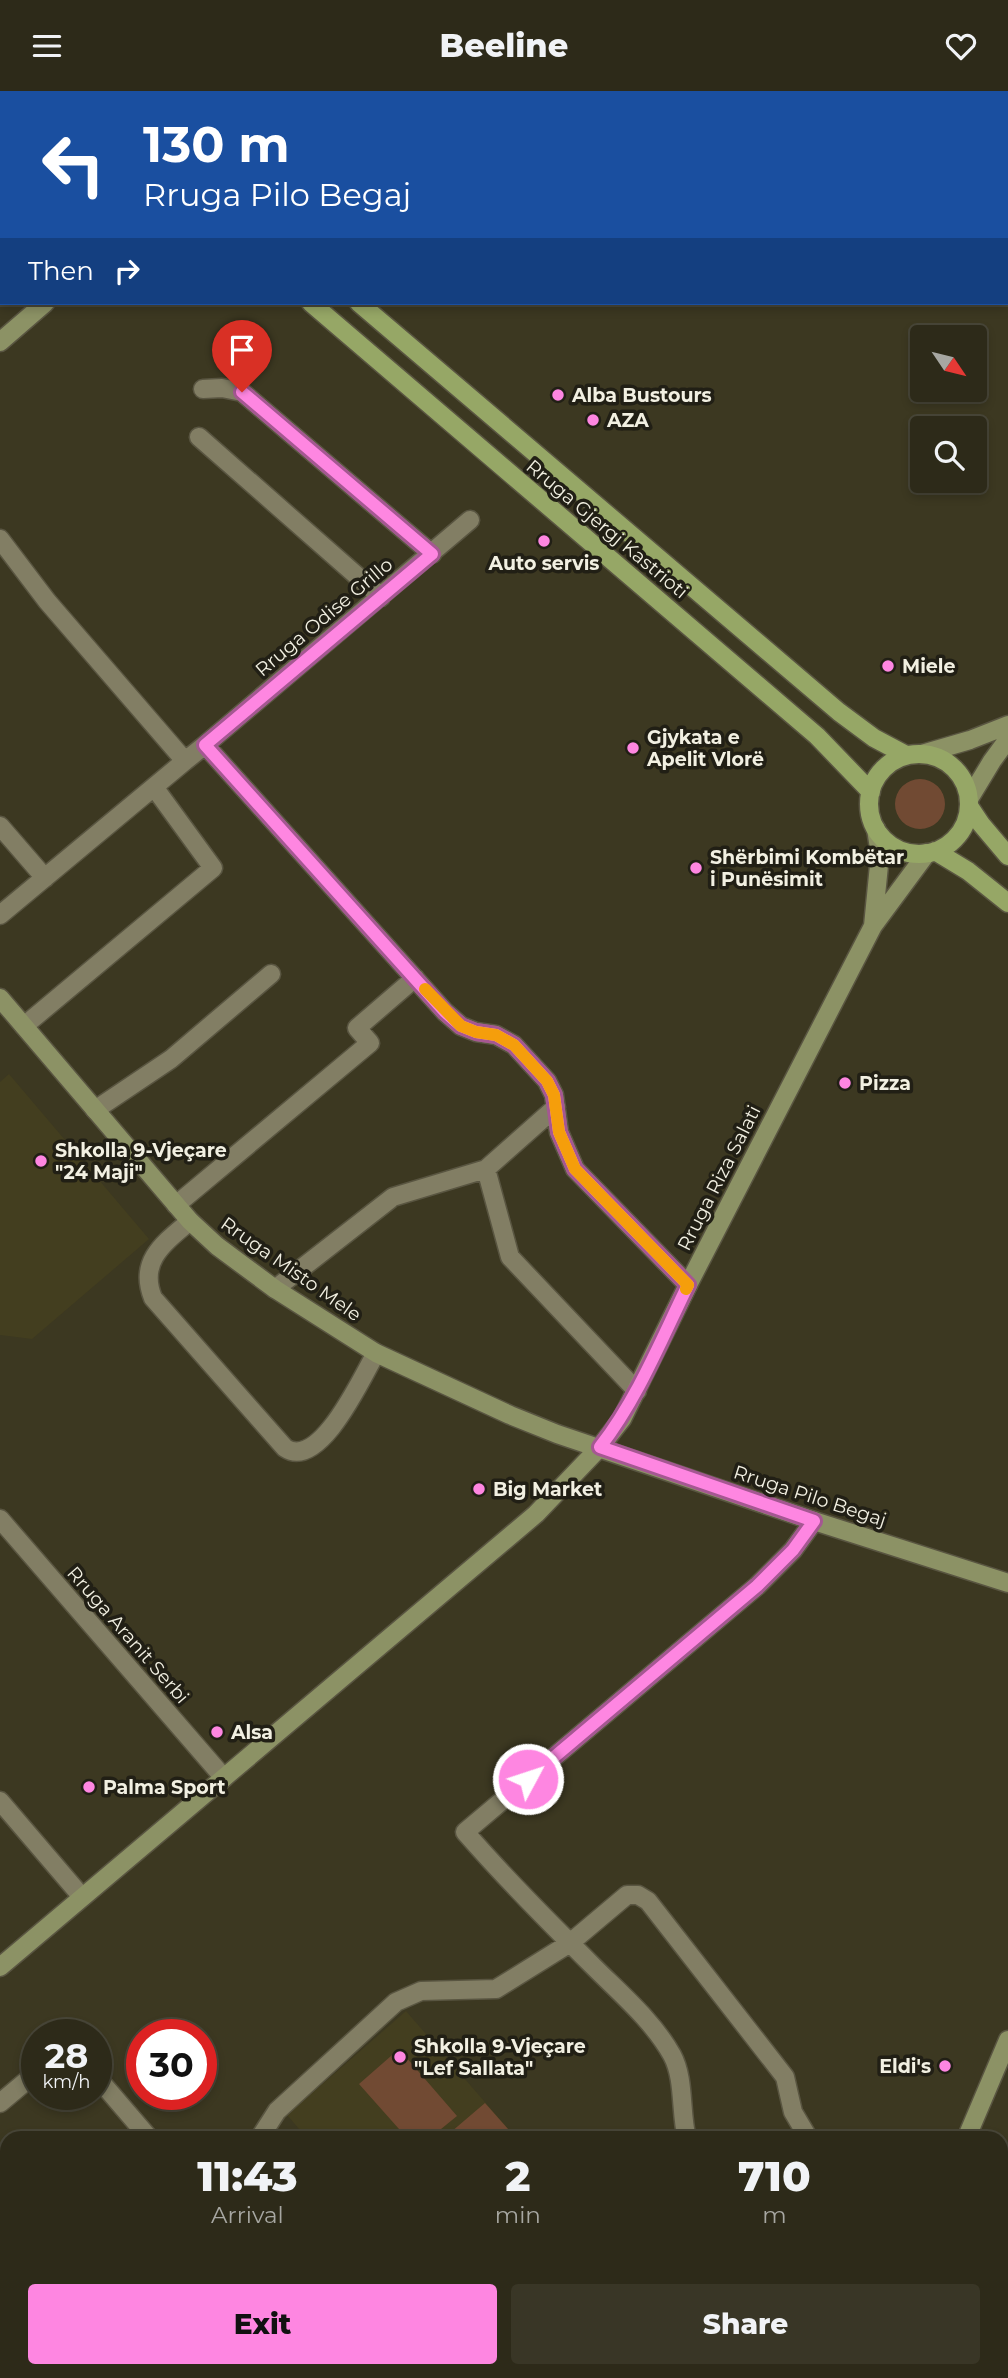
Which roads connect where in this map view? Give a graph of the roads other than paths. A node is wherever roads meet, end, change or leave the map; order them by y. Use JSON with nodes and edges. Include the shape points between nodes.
{"nodes":[{"id":1,"x":43,"y":305,"type":"edge"},
{"id":2,"x":313,"y":305,"type":"edge"},
{"id":3,"x":361,"y":305,"type":"edge"},
{"id":4,"x":0,"y":342,"type":"edge"},
{"id":5,"x":203,"y":389,"type":"dead end"},
{"id":6,"x":200,"y":437,"type":"dead end"},
{"id":7,"x":470,"y":520,"type":"dead end"},
{"id":8,"x":0,"y":539,"type":"edge"},
{"id":9,"x":432,"y":554,"type":"junction"},
{"id":10,"x":381,"y":597,"type":"junction"},
{"id":11,"x":1008,"y":725,"type":"edge"},
{"id":12,"x":1008,"y":739,"type":"edge"},
{"id":13,"x":205,"y":745,"type":"junction"},
{"id":14,"x":914,"y":755,"type":"junction"},
{"id":15,"x":185,"y":761,"type":"junction"},
{"id":16,"x":154,"y":787,"type":"junction"},
{"id":17,"x":871,"y":792,"type":"junction"},
{"id":18,"x":969,"y":802,"type":"junction"},
{"id":19,"x":0,"y":826,"type":"edge"},
{"id":20,"x":876,"y":829,"type":"junction"},
{"id":21,"x":931,"y":852,"type":"junction"},
{"id":22,"x":1008,"y":856,"type":"edge"},
{"id":23,"x":45,"y":878,"type":"junction"},
{"id":24,"x":1008,"y":903,"type":"edge"},
{"id":25,"x":0,"y":915,"type":"edge"},
{"id":26,"x":873,"y":926,"type":"junction"},
{"id":27,"x":271,"y":974,"type":"dead end"},
{"id":28,"x":415,"y":978,"type":"junction"},
{"id":29,"x":0,"y":998,"type":"edge"},
{"id":30,"x":24,"y":1026,"type":"junction"},
{"id":31,"x":556,"y":1107,"type":"junction"},
{"id":32,"x":94,"y":1110,"type":"junction"},
{"id":33,"x":486,"y":1169,"type":"junction"},
{"id":34,"x":176,"y":1205,"type":"junction"},
{"id":35,"x":190,"y":1221,"type":"junction"},
{"id":36,"x":688,"y":1285,"type":"junction"},
{"id":37,"x":275,"y":1289,"type":"junction"},
{"id":38,"x":376,"y":1353,"type":"junction"},
{"id":39,"x":637,"y":1391,"type":"junction"},
{"id":40,"x":600,"y":1447,"type":"junction"},
{"id":41,"x":0,"y":1519,"type":"edge"},
{"id":42,"x":814,"y":1521,"type":"junction"},
{"id":43,"x":1008,"y":1583,"type":"edge"},
{"id":44,"x":224,"y":1778,"type":"junction"},
{"id":45,"x":0,"y":1801,"type":"edge"},
{"id":46,"x":82,"y":1897,"type":"junction"},
{"id":47,"x":570,"y":1943,"type":"junction"},
{"id":48,"x":0,"y":1966,"type":"edge"},
{"id":49,"x":1008,"y":2040,"type":"edge"},
{"id":50,"x":21,"y":2085,"type":"edge"},
{"id":51,"x":112,"y":2094,"type":"edge"},
{"id":52,"x":0,"y":2103,"type":"edge"},
{"id":53,"x":143,"y":2131,"type":"edge"},
{"id":54,"x":264,"y":2131,"type":"edge"},
{"id":55,"x":686,"y":2131,"type":"edge"},
{"id":56,"x":805,"y":2131,"type":"edge"},
{"id":57,"x":969,"y":2131,"type":"edge"}],
"edges":[{"from":1,"to":4,"type":"street"},
{"from":2,"to":17,"type":"main road","name":"Rruga Gjergj Kastrioti","via":[[817,736]]},
{"from":3,"to":14,"type":"main road","name":"Rruga Gjergj Kastrioti","via":[[839,712],[874,738]]},
{"from":5,"to":9,"type":"street","via":[[242,392]]},
{"from":6,"to":10,"type":"street"},
{"from":7,"to":9,"type":"street","name":"Rruga Odise Grillo"},
{"from":8,"to":15,"type":"street","via":[[47,601]]},
{"from":9,"to":10,"type":"street","name":"Rruga Odise Grillo"},
{"from":10,"to":13,"type":"street","name":"Rruga Odise Grillo"},
{"from":11,"to":14,"type":"street"},
{"from":12,"to":18,"type":"street"},
{"from":13,"to":15,"type":"street","name":"Rruga Odise Grillo"},
{"from":13,"to":28,"type":"street"},
{"from":14,"to":17,"type":"main road","via":[[883,769]]},
{"from":14,"to":18,"type":"main road","via":[[934,756],[954,767]]},
{"from":15,"to":16,"type":"street"},
{"from":16,"to":23,"type":"street"},
{"from":16,"to":30,"type":"street","via":[[213,868]]},
{"from":17,"to":20,"type":"main road","via":[[869,805]]},
{"from":18,"to":21,"type":"main road","via":[[959,834]]},
{"from":18,"to":22,"type":"main road"},
{"from":19,"to":23,"type":"street"},
{"from":20,"to":21,"type":"main road","via":[[904,851]]},
{"from":20,"to":26,"type":"street","via":[[880,855]]},
{"from":21,"to":24,"type":"main road","via":[[968,871]]},
{"from":21,"to":26,"type":"street"},
{"from":23,"to":25,"type":"street"},
{"from":26,"to":36,"type":"street","name":"Rruga Riza Salati"},
{"from":27,"to":32,"type":"street","via":[[171,1059]]},
{"from":28,"to":31,"type":"street","via":[[461,1026],[514,1045],[547,1081]]},
{"from":28,"to":34,"type":"street","via":[[357,1028],[370,1043]]},
{"from":29,"to":30,"type":"street","name":"Rruga Misto Mele"},
{"from":30,"to":32,"type":"street","name":"Rruga Misto Mele"},
{"from":31,"to":33,"type":"street"},
{"from":31,"to":36,"type":"street","via":[[559,1132],[575,1169]]},
{"from":32,"to":34,"type":"street","name":"Rruga Misto Mele"},
{"from":33,"to":37,"type":"street","via":[[393,1197]]},
{"from":33,"to":39,"type":"street","via":[[510,1257]]},
{"from":34,"to":35,"type":"street","name":"Rruga Misto Mele"},
{"from":35,"to":37,"type":"street","name":"Rruga Misto Mele"},
{"from":35,"to":38,"type":"street","via":[[149,1267],[147,1283],[153,1298],[292,1453],[303,1453],[329,1431]]},
{"from":36,"to":39,"type":"street","name":"Rruga Riza Salati"},
{"from":37,"to":38,"type":"street","name":"Rruga Misto Mele"},
{"from":38,"to":40,"type":"street","name":"Rruga Misto Mele","via":[[510,1415]]},
{"from":39,"to":40,"type":"street","name":"Rruga Riza Salati"},
{"from":40,"to":42,"type":"street","name":"Rruga Pilo Begaj"},
{"from":40,"to":44,"type":"street","name":"Rruga Riza Salati","via":[[536,1514]]},
{"from":41,"to":44,"type":"street","name":"Rruga Aranit Serbi"},
{"from":42,"to":43,"type":"street","name":"Rruga Pilo Begaj"},
{"from":42,"to":47,"type":"street","via":[[757,1586],[465,1832]]},
{"from":44,"to":46,"type":"street","name":"Rruga Riza Salati"},
{"from":45,"to":46,"type":"street"},
{"from":46,"to":48,"type":"street","name":"Rruga Riza Salati"},
{"from":47,"to":54,"type":"street","via":[[496,1989],[421,1991],[396,2002],[277,2111]]},
{"from":47,"to":55,"type":"street","via":[[636,2010],[673,2057]]},
{"from":47,"to":56,"type":"street","via":[[627,1895],[648,1901],[785,2077],[793,2112]]},
{"from":49,"to":57,"type":"street"},
{"from":50,"to":52,"type":"street"},
{"from":51,"to":53,"type":"street"}]}
